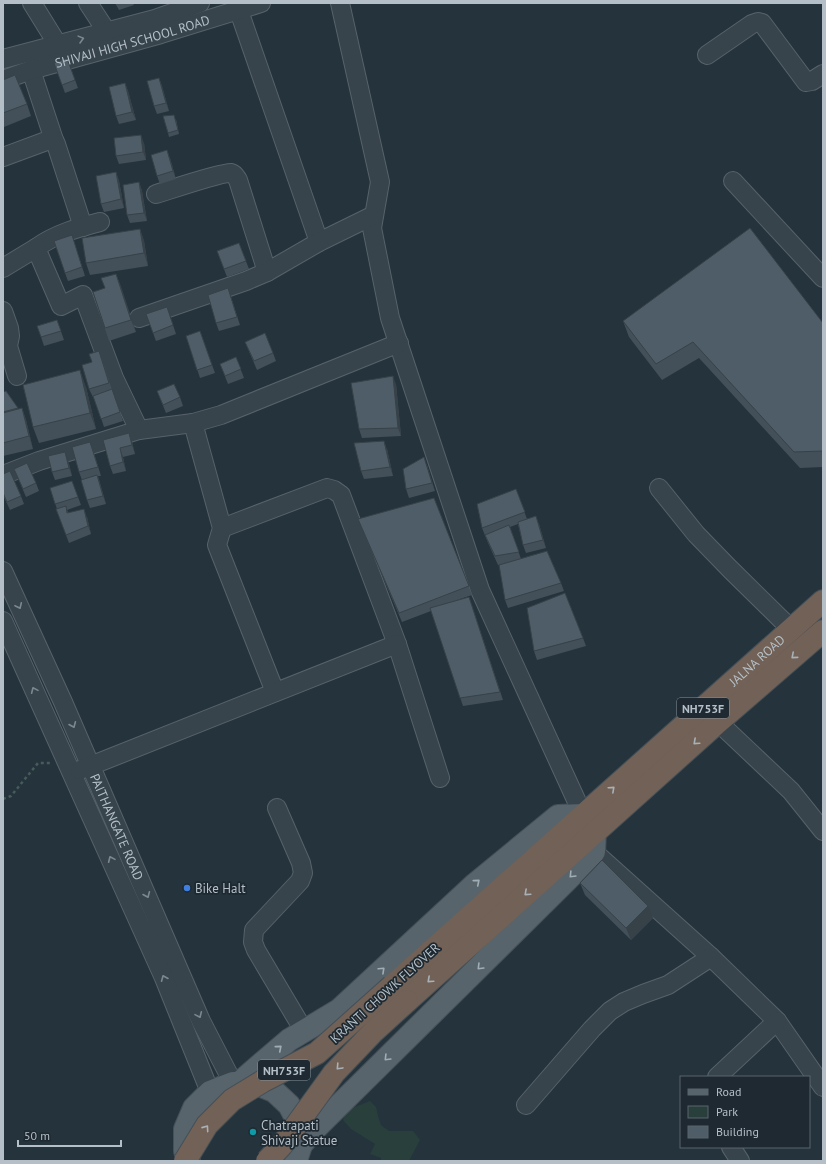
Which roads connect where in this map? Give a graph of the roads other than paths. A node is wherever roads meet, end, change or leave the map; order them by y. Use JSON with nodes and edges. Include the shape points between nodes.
{"nodes":[{"id":1,"x":32,"y":3,"type":"edge"},
{"id":2,"x":88,"y":3,"type":"edge"},
{"id":3,"x":200,"y":3,"type":"edge"},
{"id":4,"x":259,"y":3,"type":"edge"},
{"id":5,"x":340,"y":3,"type":"edge"},
{"id":6,"x":239,"y":11,"type":"junction"},
{"id":7,"x":107,"y":32,"type":"junction"},
{"id":8,"x":58,"y":45,"type":"junction"},
{"id":9,"x":706,"y":55,"type":"dead end"},
{"id":10,"x":3,"y":59,"type":"edge"},
{"id":11,"x":31,"y":70,"type":"junction"},
{"id":12,"x":823,"y":74,"type":"edge"},
{"id":13,"x":3,"y":80,"type":"edge"},
{"id":14,"x":54,"y":140,"type":"junction"},
{"id":15,"x":3,"y":157,"type":"edge"},
{"id":16,"x":733,"y":181,"type":"dead end"},
{"id":17,"x":156,"y":194,"type":"dead end"},
{"id":18,"x":374,"y":215,"type":"junction"},
{"id":19,"x":319,"y":242,"type":"junction"},
{"id":20,"x":36,"y":248,"type":"junction"},
{"id":21,"x":3,"y":268,"type":"edge"},
{"id":22,"x":267,"y":272,"type":"junction"},
{"id":23,"x":823,"y":278,"type":"edge"},
{"id":24,"x":3,"y":311,"type":"edge"},
{"id":25,"x":139,"y":318,"type":"dead end"},
{"id":26,"x":399,"y":343,"type":"junction"},
{"id":27,"x":17,"y":376,"type":"dead end"},
{"id":28,"x":193,"y":423,"type":"junction"},
{"id":29,"x":139,"y":430,"type":"junction"},
{"id":30,"x":3,"y":475,"type":"edge"},
{"id":31,"x":659,"y":488,"type":"dead end"},
{"id":32,"x":222,"y":528,"type":"junction"},
{"id":33,"x":3,"y":571,"type":"edge"},
{"id":34,"x":823,"y":601,"type":"edge"},
{"id":35,"x":3,"y":621,"type":"edge"},
{"id":36,"x":791,"y":629,"type":"junction"},
{"id":37,"x":823,"y":631,"type":"edge"},
{"id":38,"x":397,"y":644,"type":"junction"},
{"id":39,"x":275,"y":692,"type":"junction"},
{"id":40,"x":718,"y":722,"type":"junction"},
{"id":41,"x":91,"y":766,"type":"junction"},
{"id":42,"x":70,"y":769,"type":"junction"},
{"id":43,"x":440,"y":778,"type":"dead end"},
{"id":44,"x":277,"y":808,"type":"dead end"},
{"id":45,"x":822,"y":827,"type":"edge"},
{"id":46,"x":591,"y":833,"type":"junction"},
{"id":47,"x":711,"y":957,"type":"junction"},
{"id":48,"x":399,"y":993,"type":"junction"},
{"id":49,"x":777,"y":1021,"type":"junction"},
{"id":50,"x":304,"y":1031,"type":"junction"},
{"id":51,"x":718,"y":1076,"type":"edge"},
{"id":52,"x":236,"y":1083,"type":"junction"},
{"id":53,"x":823,"y":1087,"type":"edge"},
{"id":54,"x":210,"y":1092,"type":"junction"},
{"id":55,"x":526,"y":1105,"type":"dead end"},
{"id":56,"x":185,"y":1129,"type":"junction"},
{"id":57,"x":733,"y":1148,"type":"edge"},
{"id":58,"x":298,"y":1153,"type":"edge"},
{"id":59,"x":170,"y":1161,"type":"edge"},
{"id":60,"x":185,"y":1161,"type":"edge"},
{"id":61,"x":189,"y":1161,"type":"edge"},
{"id":62,"x":266,"y":1161,"type":"edge"},
{"id":63,"x":740,"y":1161,"type":"edge"}],
"edges":[{"from":1,"to":8,"type":"street"},
{"from":2,"to":7,"type":"street"},
{"from":3,"to":7,"type":"street","name":"SHIVAJI HIGH SCHOOL ROAD"},
{"from":4,"to":6,"type":"street","name":"SHIVAJI HIGH SCHOOL ROAD"},
{"from":5,"to":18,"type":"street","via":[[380,182]]},
{"from":6,"to":11,"type":"street","name":"SHIVAJI HIGH SCHOOL ROAD"},
{"from":6,"to":19,"type":"street"},
{"from":8,"to":7,"type":"street","name":"SHIVAJI HIGH SCHOOL ROAD","one_way":true},
{"from":8,"to":10,"type":"street","name":"SHIVAJI HIGH SCHOOL ROAD"},
{"from":9,"to":12,"type":"street","via":[[758,22],[762,23],[806,82]]},
{"from":11,"to":13,"type":"street","name":"SHIVAJI HIGH SCHOOL ROAD"},
{"from":11,"to":14,"type":"street"},
{"from":14,"to":15,"type":"street"},
{"from":14,"to":20,"type":"street","via":[[91,224],[48,240]]},
{"from":16,"to":23,"type":"street"},
{"from":17,"to":22,"type":"street","via":[[214,177],[231,173],[235,175]]},
{"from":18,"to":19,"type":"street"},
{"from":18,"to":26,"type":"street","via":[[372,228],[390,318]]},
{"from":19,"to":22,"type":"street"},
{"from":20,"to":21,"type":"street"},
{"from":20,"to":29,"type":"street","via":[[61,306],[83,295],[114,378]]},
{"from":22,"to":25,"type":"street"},
{"from":24,"to":27,"type":"street","via":[[9,328],[8,346]]},
{"from":26,"to":28,"type":"street","via":[[220,415]]},
{"from":26,"to":46,"type":"street","via":[[480,590]]},
{"from":28,"to":29,"type":"street"},
{"from":28,"to":32,"type":"street"},
{"from":29,"to":30,"type":"street","via":[[40,460]]},
{"from":31,"to":36,"type":"street","via":[[696,534]]},
{"from":32,"to":38,"type":"street","via":[[327,488],[334,490],[341,495]]},
{"from":32,"to":39,"type":"street","via":[[217,545]]},
{"from":33,"to":41,"type":"street","name":"PAITHANGATE ROAD","one_way":true},
{"from":34,"to":36,"type":"highway","name":"JALNA ROAD","number":"NH753F"},
{"from":42,"to":35,"type":"street","name":"PAITHANGATE ROAD","one_way":true},
{"from":46,"to":36,"type":"highway","name":"JALNA ROAD","number":"NH753F","one_way":true},
{"from":37,"to":40,"type":"highway","name":"JALNA ROAD","number":"NH753F","one_way":true},
{"from":38,"to":39,"type":"street"},
{"from":38,"to":43,"type":"street"},
{"from":39,"to":41,"type":"street"},
{"from":40,"to":45,"type":"street","via":[[791,791]]},
{"from":40,"to":46,"type":"highway","name":"JALNA ROAD","number":"NH753F","one_way":true},
{"from":41,"to":42,"type":"street"},
{"from":41,"to":52,"type":"street","name":"PAITHANGATE ROAD","one_way":true,"via":[[201,1020]]},
{"from":54,"to":42,"type":"street","name":"PAITHANGATE ROAD","one_way":true,"via":[[164,978]]},
{"from":44,"to":50,"type":"street","via":[[303,873],[300,881],[254,930],[253,942]]},
{"from":46,"to":47,"type":"street"},
{"from":46,"to":48,"type":"highway","name":"KRANTI CHOWK FLYOVER","number":"NH753F"},
{"from":50,"to":46,"type":"main road","one_way":true,"via":[[338,1010],[474,885],[558,816]]},
{"from":46,"to":58,"type":"main road","one_way":true,"via":[[567,880],[312,1132]]},
{"from":47,"to":49,"type":"street"},
{"from":47,"to":55,"type":"street","via":[[668,985],[624,1002],[610,1011]]},
{"from":60,"to":48,"type":"highway","name":"KRANTI CHOWK FLYOVER","number":"NH753F","one_way":true,"bridge":true,"via":[[207,1125],[232,1100],[263,1080],[318,1053]]},
{"from":48,"to":62,"type":"highway","name":"KRANTI CHOWK FLYOVER","number":"NH753F","one_way":true,"bridge":true,"via":[[374,1031],[334,1073],[282,1144]]},
{"from":49,"to":51,"type":"street"},
{"from":49,"to":53,"type":"street"},
{"from":52,"to":50,"type":"main road","one_way":true},
{"from":52,"to":54,"type":"main road"},
{"from":52,"to":58,"type":"main road","via":[[254,1083],[274,1091],[289,1105],[299,1124]]},
{"from":54,"to":56,"type":"main road","via":[[194,1108]]},
{"from":56,"to":59,"type":"main road"},
{"from":56,"to":61,"type":"main road","via":[[185,1151]]},
{"from":57,"to":63,"type":"street"}]}
